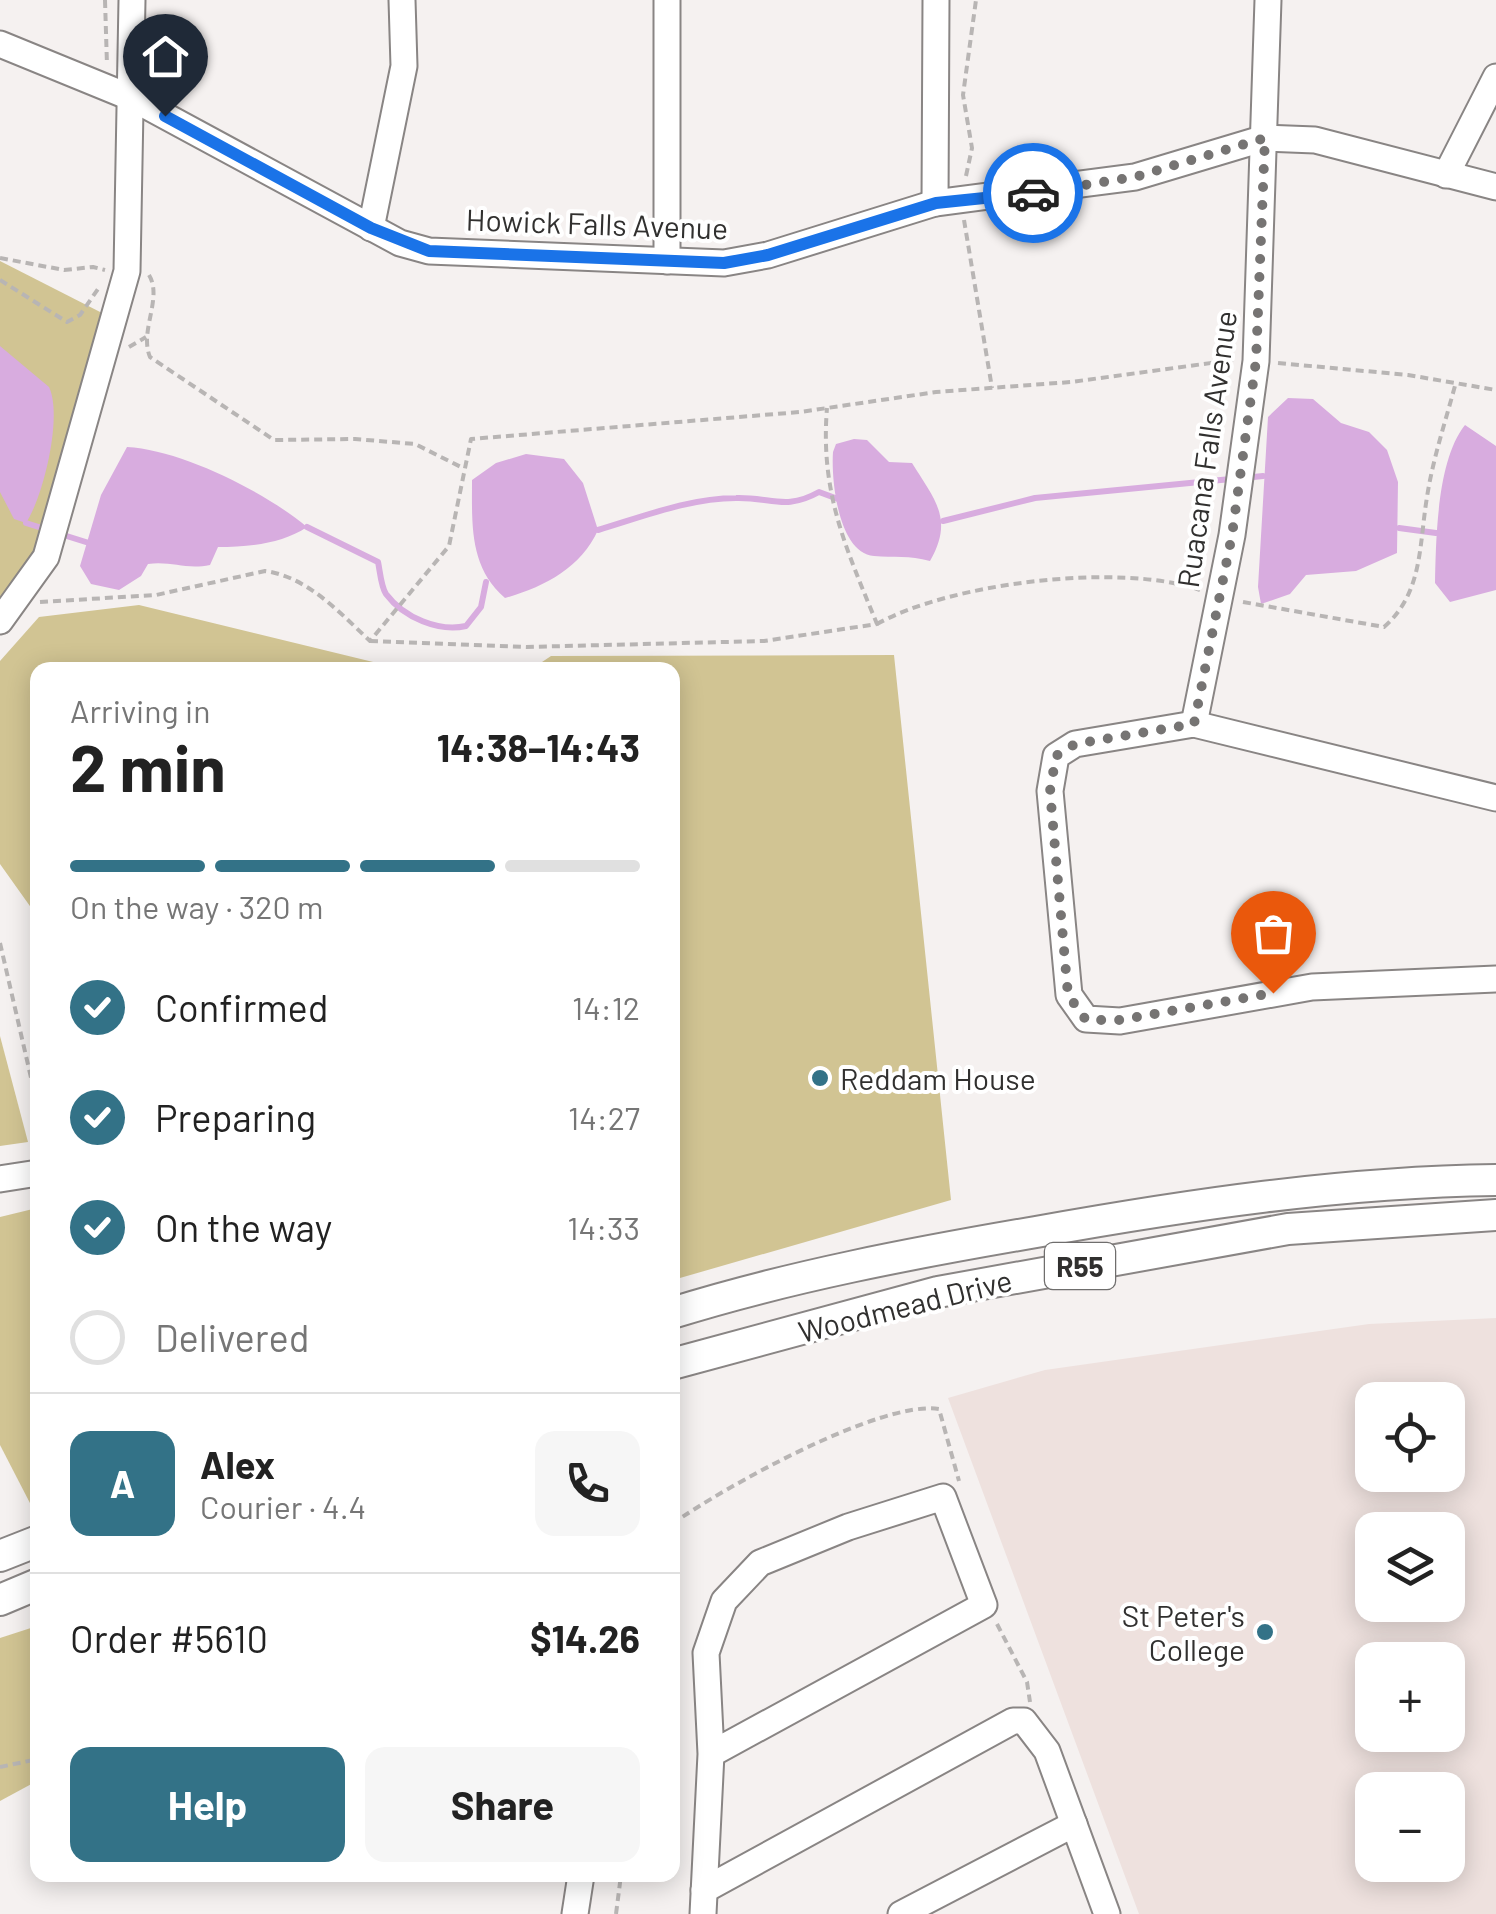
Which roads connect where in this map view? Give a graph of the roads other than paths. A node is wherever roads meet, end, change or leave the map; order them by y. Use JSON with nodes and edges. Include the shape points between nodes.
{"nodes":[{"id":1,"x":132,"y":0,"type":"edge"},
{"id":2,"x":402,"y":0,"type":"edge"},
{"id":3,"x":667,"y":0,"type":"edge"},
{"id":4,"x":936,"y":0,"type":"edge"},
{"id":5,"x":1268,"y":0,"type":"edge"},
{"id":6,"x":0,"y":44,"type":"edge"},
{"id":7,"x":1496,"y":77,"type":"edge"},
{"id":8,"x":132,"y":98,"type":"junction"},
{"id":9,"x":1265,"y":138,"type":"junction"},
{"id":10,"x":1446,"y":175,"type":"junction"},
{"id":11,"x":1496,"y":187,"type":"edge"},
{"id":12,"x":936,"y":203,"type":"junction"},
{"id":13,"x":371,"y":228,"type":"junction"},
{"id":14,"x":667,"y":260,"type":"junction"},
{"id":15,"x":0,"y":621,"type":"edge"},
{"id":16,"x":1194,"y":724,"type":"junction"},
{"id":17,"x":1496,"y":798,"type":"edge"},
{"id":18,"x":1496,"y":979,"type":"edge"},
{"id":19,"x":30,"y":1175,"type":"edge"},
{"id":20,"x":0,"y":1179,"type":"edge"},
{"id":21,"x":1496,"y":1180,"type":"edge"},
{"id":22,"x":1496,"y":1215,"type":"edge"},
{"id":23,"x":680,"y":1312,"type":"edge"},
{"id":24,"x":680,"y":1362,"type":"edge"},
{"id":25,"x":30,"y":1543,"type":"edge"},
{"id":26,"x":0,"y":1556,"type":"edge"},
{"id":27,"x":30,"y":1587,"type":"edge"},
{"id":28,"x":0,"y":1600,"type":"edge"},
{"id":29,"x":711,"y":1754,"type":"junction"},
{"id":30,"x":1074,"y":1824,"type":"junction"},
{"id":31,"x":581,"y":1882,"type":"edge"},
{"id":32,"x":703,"y":1902,"type":"edge"},
{"id":33,"x":575,"y":1914,"type":"edge"},
{"id":34,"x":901,"y":1914,"type":"edge"},
{"id":35,"x":1107,"y":1914,"type":"edge"}],
"edges":[{"from":1,"to":8,"type":"street"},
{"from":2,"to":13,"type":"street","via":[[404,66]]},
{"from":3,"to":14,"type":"street"},
{"from":4,"to":12,"type":"street"},
{"from":5,"to":9,"type":"street","name":"Ruacana Falls Avenue"},
{"from":6,"to":8,"type":"street","name":"Howick Falls Avenue"},
{"from":7,"to":10,"type":"street"},
{"from":8,"to":13,"type":"street","name":"Howick Falls Avenue"},
{"from":8,"to":15,"type":"street","via":[[115,271],[63,508],[46,557]]},
{"from":9,"to":10,"type":"street","name":"Howick Falls Avenue","via":[[1316,140]]},
{"from":9,"to":12,"type":"street","name":"Howick Falls Avenue","via":[[1135,177]]},
{"from":9,"to":16,"type":"street","name":"Ruacana Falls Avenue","via":[[1256,361]]},
{"from":10,"to":11,"type":"street","name":"Howick Falls Avenue"},
{"from":12,"to":14,"type":"street","name":"Howick Falls Avenue","via":[[768,255],[724,263]]},
{"from":13,"to":14,"type":"street","name":"Howick Falls Avenue","via":[[429,251]]},
{"from":16,"to":17,"type":"street"},
{"from":16,"to":18,"type":"street","via":[[1075,744],[1056,756],[1050,791],[1068,995],[1086,1020],[1120,1020],[1312,986]]},
{"from":19,"to":20,"type":"street"},
{"from":21,"to":23,"type":"main road","name":"Woodmead Drive","number":"R55","via":[[1354,1188],[1110,1219],[882,1259]]},
{"from":22,"to":24,"type":"main road","name":"Woodmead Drive","number":"R55","via":[[1288,1229],[938,1292]]},
{"from":25,"to":26,"type":"main road"},
{"from":27,"to":28,"type":"main road"},
{"from":29,"to":29,"type":"street","via":[[706,1653],[724,1601],[760,1562],[943,1497],[984,1604]]},
{"from":29,"to":32,"type":"street"},
{"from":30,"to":32,"type":"street","via":[[1046,1751],[1024,1721],[1013,1722]]},
{"from":30,"to":34,"type":"street"},
{"from":30,"to":35,"type":"street"},
{"from":31,"to":33,"type":"street"}]}
